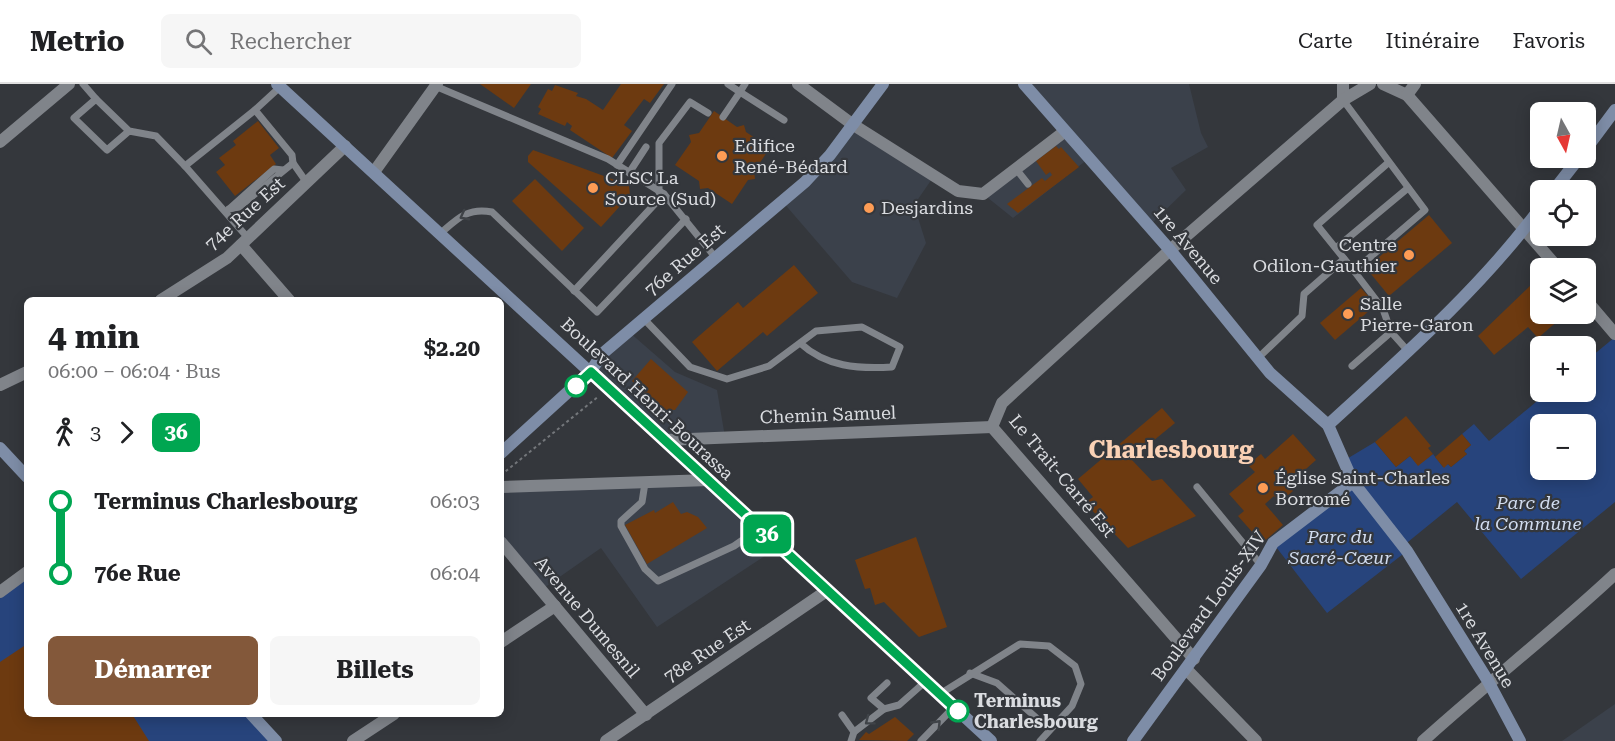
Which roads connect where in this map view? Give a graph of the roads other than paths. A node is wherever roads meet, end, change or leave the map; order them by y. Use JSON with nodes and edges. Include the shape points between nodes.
{"nodes":[{"id":1,"x":69,"y":84,"type":"edge"},
{"id":2,"x":83,"y":84,"type":"edge"},
{"id":3,"x":672,"y":84,"type":"edge"},
{"id":4,"x":728,"y":84,"type":"edge"},
{"id":5,"x":745,"y":84,"type":"edge"},
{"id":6,"x":798,"y":84,"type":"edge"},
{"id":7,"x":883,"y":84,"type":"edge"},
{"id":8,"x":1024,"y":84,"type":"edge"},
{"id":9,"x":1343,"y":84,"type":"edge"},
{"id":10,"x":1370,"y":84,"type":"edge"},
{"id":11,"x":1383,"y":84,"type":"edge"},
{"id":12,"x":1415,"y":84,"type":"edge"},
{"id":13,"x":279,"y":85,"type":"edge"},
{"id":14,"x":436,"y":85,"type":"edge"},
{"id":15,"x":740,"y":92,"type":"junction"},
{"id":16,"x":1407,"y":95,"type":"junction"},
{"id":17,"x":96,"y":99,"type":"junction"},
{"id":18,"x":1343,"y":100,"type":"junction"},
{"id":19,"x":255,"y":110,"type":"junction"},
{"id":20,"x":1615,"y":110,"type":"edge"},
{"id":21,"x":708,"y":113,"type":"dead end"},
{"id":22,"x":723,"y":117,"type":"dead end"},
{"id":23,"x":784,"y":120,"type":"dead end"},
{"id":24,"x":852,"y":124,"type":"junction"},
{"id":25,"x":129,"y":131,"type":"junction"},
{"id":26,"x":1064,"y":132,"type":"junction"},
{"id":27,"x":1596,"y":136,"type":"edge"},
{"id":28,"x":0,"y":142,"type":"edge"},
{"id":29,"x":345,"y":146,"type":"junction"},
{"id":30,"x":646,"y":147,"type":"dead end"},
{"id":31,"x":292,"y":163,"type":"junction"},
{"id":32,"x":1388,"y":163,"type":"junction"},
{"id":33,"x":617,"y":165,"type":"junction"},
{"id":34,"x":185,"y":166,"type":"junction"},
{"id":35,"x":1571,"y":168,"type":"edge"},
{"id":36,"x":1016,"y":169,"type":"junction"},
{"id":37,"x":374,"y":172,"type":"junction"},
{"id":38,"x":629,"y":173,"type":"junction"},
{"id":39,"x":1562,"y":180,"type":"edge"},
{"id":40,"x":307,"y":183,"type":"junction"},
{"id":41,"x":1028,"y":184,"type":"dead end"},
{"id":42,"x":1408,"y":188,"type":"junction"},
{"id":43,"x":662,"y":193,"type":"junction"},
{"id":44,"x":227,"y":211,"type":"junction"},
{"id":45,"x":686,"y":219,"type":"junction"},
{"id":46,"x":1530,"y":222,"type":"edge"},
{"id":47,"x":1524,"y":230,"type":"junction"},
{"id":48,"x":441,"y":234,"type":"junction"},
{"id":49,"x":245,"y":242,"type":"junction"},
{"id":50,"x":1336,"y":248,"type":"junction"},
{"id":51,"x":1170,"y":250,"type":"junction"},
{"id":52,"x":715,"y":257,"type":"junction"},
{"id":53,"x":1549,"y":258,"type":"edge"},
{"id":54,"x":1344,"y":259,"type":"junction"},
{"id":55,"x":1354,"y":270,"type":"junction"},
{"id":56,"x":573,"y":291,"type":"junction"},
{"id":57,"x":166,"y":297,"type":"edge"},
{"id":58,"x":287,"y":297,"type":"edge"},
{"id":59,"x":1596,"y":312,"type":"edge"},
{"id":60,"x":644,"y":319,"type":"junction"},
{"id":61,"x":1391,"y":332,"type":"junction"},
{"id":62,"x":1615,"y":334,"type":"edge"},
{"id":63,"x":800,"y":343,"type":"junction"},
{"id":64,"x":1408,"y":351,"type":"junction"},
{"id":65,"x":1258,"y":358,"type":"junction"},
{"id":66,"x":1352,"y":366,"type":"dead end"},
{"id":67,"x":591,"y":372,"type":"junction"},
{"id":68,"x":24,"y":373,"type":"edge"},
{"id":69,"x":0,"y":385,"type":"edge"},
{"id":70,"x":1328,"y":425,"type":"junction"},
{"id":71,"x":992,"y":427,"type":"junction"},
{"id":72,"x":665,"y":440,"type":"junction"},
{"id":73,"x":0,"y":448,"type":"edge"},
{"id":74,"x":504,"y":450,"type":"edge"},
{"id":75,"x":24,"y":474,"type":"edge"},
{"id":76,"x":709,"y":480,"type":"junction"},
{"id":77,"x":1353,"y":482,"type":"junction"},
{"id":78,"x":645,"y":483,"type":"junction"},
{"id":79,"x":504,"y":487,"type":"edge"},
{"id":80,"x":1197,"y":487,"type":"dead end"},
{"id":81,"x":760,"y":528,"type":"junction"},
{"id":82,"x":504,"y":546,"type":"edge"},
{"id":83,"x":1261,"y":565,"type":"junction"},
{"id":84,"x":24,"y":574,"type":"edge"},
{"id":85,"x":1615,"y":574,"type":"edge"},
{"id":86,"x":828,"y":591,"type":"junction"},
{"id":87,"x":0,"y":592,"type":"edge"},
{"id":88,"x":555,"y":606,"type":"junction"},
{"id":89,"x":504,"y":640,"type":"edge"},
{"id":90,"x":1194,"y":659,"type":"junction"},
{"id":91,"x":1187,"y":670,"type":"junction"},
{"id":92,"x":970,"y":673,"type":"junction"},
{"id":93,"x":926,"y":681,"type":"junction"},
{"id":94,"x":1488,"y":681,"type":"junction"},
{"id":95,"x":887,"y":683,"type":"dead end"},
{"id":96,"x":940,"y":694,"type":"junction"},
{"id":97,"x":954,"y":707,"type":"junction"},
{"id":98,"x":884,"y":709,"type":"junction"},
{"id":99,"x":646,"y":715,"type":"junction"},
{"id":100,"x":842,"y":715,"type":"dead end"},
{"id":101,"x":254,"y":717,"type":"edge"},
{"id":102,"x":389,"y":717,"type":"edge"},
{"id":103,"x":1049,"y":729,"type":"junction"},
{"id":104,"x":854,"y":732,"type":"junction"},
{"id":105,"x":276,"y":741,"type":"edge"},
{"id":106,"x":353,"y":741,"type":"edge"},
{"id":107,"x":606,"y":741,"type":"edge"},
{"id":108,"x":851,"y":741,"type":"edge"},
{"id":109,"x":914,"y":741,"type":"edge"},
{"id":110,"x":921,"y":741,"type":"edge"},
{"id":111,"x":991,"y":741,"type":"edge"},
{"id":112,"x":1040,"y":741,"type":"edge"},
{"id":113,"x":1133,"y":741,"type":"edge"},
{"id":114,"x":1256,"y":741,"type":"edge"},
{"id":115,"x":1423,"y":741,"type":"edge"},
{"id":116,"x":1520,"y":741,"type":"edge"}],
"edges":[{"from":1,"to":28,"type":"street"},
{"from":2,"to":17,"type":"lane"},
{"from":3,"to":33,"type":"lane"},
{"from":4,"to":15,"type":"lane"},
{"from":5,"to":15,"type":"lane"},
{"from":6,"to":24,"type":"street"},
{"from":7,"to":24,"type":"main road","name":"76e Rue Est"},
{"from":8,"to":26,"type":"main road","name":"1re Avenue"},
{"from":9,"to":18,"type":"street"},
{"from":10,"to":18,"type":"street","name":"Le Trait-Carré Est"},
{"from":11,"to":16,"type":"street"},
{"from":12,"to":16,"type":"street"},
{"from":13,"to":19,"type":"lane"},
{"from":13,"to":29,"type":"main road","name":"Boulevard Henri-Bourassa"},
{"from":14,"to":33,"type":"lane"},
{"from":14,"to":37,"type":"street"},
{"from":15,"to":22,"type":"lane"},
{"from":15,"to":23,"type":"lane"},
{"from":16,"to":47,"type":"street"},
{"from":17,"to":25,"type":"lane"},
{"from":17,"to":25,"type":"lane","via":[[74,118],[107,150]]},
{"from":18,"to":32,"type":"lane"},
{"from":18,"to":51,"type":"street","name":"Le Trait-Carré Est"},
{"from":19,"to":31,"type":"lane","via":[[292,155]]},
{"from":19,"to":34,"type":"lane"},
{"from":20,"to":27,"type":"main road"},
{"from":21,"to":43,"type":"lane","via":[[690,102],[659,143]]},
{"from":24,"to":36,"type":"street","via":[[958,191],[983,194]]},
{"from":24,"to":52,"type":"main road","name":"76e Rue Est","via":[[804,182]]},
{"from":25,"to":34,"type":"lane","via":[[156,136]]},
{"from":26,"to":36,"type":"street"},
{"from":26,"to":51,"type":"main road","name":"1re Avenue"},
{"from":29,"to":37,"type":"main road","name":"Boulevard Henri-Bourassa"},
{"from":29,"to":40,"type":"street","name":"74e Rue Est"},
{"from":30,"to":38,"type":"lane"},
{"from":31,"to":40,"type":"lane"},
{"from":31,"to":44,"type":"lane","via":[[283,170],[274,169]]},
{"from":32,"to":42,"type":"lane"},
{"from":32,"to":50,"type":"lane","via":[[1317,225]]},
{"from":33,"to":38,"type":"lane"},
{"from":34,"to":44,"type":"lane"},
{"from":35,"to":39,"type":"main road"},
{"from":36,"to":41,"type":"lane"},
{"from":37,"to":48,"type":"main road","name":"Boulevard Henri-Bourassa"},
{"from":38,"to":43,"type":"lane"},
{"from":40,"to":49,"type":"street","name":"74e Rue Est"},
{"from":42,"to":50,"type":"lane"},
{"from":42,"to":55,"type":"lane","via":[[1425,210]]},
{"from":43,"to":45,"type":"lane"},
{"from":43,"to":56,"type":"lane"},
{"from":44,"to":49,"type":"lane"},
{"from":45,"to":52,"type":"lane"},
{"from":45,"to":56,"type":"lane","via":[[597,312]]},
{"from":46,"to":47,"type":"main road"},
{"from":47,"to":53,"type":"street"},
{"from":47,"to":64,"type":"main road"},
{"from":56,"to":48,"type":"lane","one_way":true,"via":[[492,212],[463,214]]},
{"from":48,"to":67,"type":"main road","name":"Boulevard Henri-Bourassa"},
{"from":49,"to":57,"type":"street","name":"74e Rue Est"},
{"from":49,"to":58,"type":"street"},
{"from":50,"to":54,"type":"lane"},
{"from":51,"to":65,"type":"main road","name":"1re Avenue"},
{"from":51,"to":71,"type":"street","name":"Le Trait-Carré Est","via":[[1002,403]]},
{"from":52,"to":60,"type":"main road","name":"76e Rue Est"},
{"from":54,"to":55,"type":"lane"},
{"from":54,"to":65,"type":"lane","via":[[1304,294],[1302,316]]},
{"from":55,"to":61,"type":"lane","via":[[1383,309]]},
{"from":59,"to":62,"type":"street"},
{"from":60,"to":63,"type":"lane","via":[[690,367],[727,379],[770,366]]},
{"from":60,"to":67,"type":"main road","name":"76e Rue Est","via":[[603,354]]},
{"from":61,"to":64,"type":"lane"},
{"from":61,"to":66,"type":"lane"},
{"from":63,"to":63,"type":"lane","via":[[815,357],[858,369],[892,367],[900,348],[862,327],[816,331]]},
{"from":64,"to":70,"type":"main road"},
{"from":65,"to":70,"type":"main road","name":"1re Avenue"},
{"from":67,"to":72,"type":"main road","name":"Boulevard Henri-Bourassa"},
{"from":67,"to":74,"type":"main road","name":"76e Rue Est"},
{"from":68,"to":69,"type":"street"},
{"from":70,"to":77,"type":"main road","name":"1re Avenue"},
{"from":71,"to":72,"type":"street","name":"Chemin Samuel"},
{"from":71,"to":90,"type":"street","name":"Le Trait-Carré Est"},
{"from":72,"to":76,"type":"main road","name":"Boulevard Henri-Bourassa"},
{"from":73,"to":75,"type":"main road"},
{"from":76,"to":78,"type":"street"},
{"from":76,"to":81,"type":"main road","name":"Boulevard Henri-Bourassa"},
{"from":77,"to":83,"type":"main road","name":"Boulevard Louis-XIV","via":[[1273,543]]},
{"from":77,"to":94,"type":"main road","name":"1re Avenue","via":[[1407,552]]},
{"from":78,"to":79,"type":"street"},
{"from":78,"to":81,"type":"lane","via":[[642,502],[621,521],[621,526],[645,569],[658,581],[734,546]]},
{"from":80,"to":83,"type":"lane"},
{"from":81,"to":86,"type":"main road","name":"Boulevard Henri-Bourassa"},
{"from":82,"to":88,"type":"street","name":"Avenue Dumesnil"},
{"from":83,"to":90,"type":"main road","name":"Boulevard Louis-XIV"},
{"from":84,"to":87,"type":"street"},
{"from":85,"to":94,"type":"street","via":[[1566,620]]},
{"from":86,"to":93,"type":"main road","name":"Boulevard Henri-Bourassa"},
{"from":86,"to":99,"type":"street","name":"78e Rue Est"},
{"from":88,"to":89,"type":"street"},
{"from":88,"to":99,"type":"street","name":"Avenue Dumesnil"},
{"from":90,"to":91,"type":"main road","name":"Boulevard Louis-XIV"},
{"from":91,"to":113,"type":"main road","name":"Boulevard Louis-XIV"},
{"from":91,"to":114,"type":"street"},
{"from":92,"to":96,"type":"lane"},
{"from":92,"to":103,"type":"lane","via":[[997,682]]},
{"from":92,"to":103,"type":"lane","via":[[1020,644],[1049,646],[1075,666],[1081,684],[1072,706]]},
{"from":93,"to":96,"type":"main road","name":"Boulevard Henri-Bourassa"},
{"from":93,"to":98,"type":"lane","via":[[899,705]]},
{"from":94,"to":115,"type":"street"},
{"from":94,"to":116,"type":"main road","name":"1re Avenue"},
{"from":95,"to":98,"type":"lane","via":[[871,698]]},
{"from":96,"to":97,"type":"main road","name":"Boulevard Henri-Bourassa"},
{"from":110,"to":97,"type":"lane","one_way":true},
{"from":97,"to":111,"type":"main road","name":"Boulevard Henri-Bourassa"},
{"from":98,"to":104,"type":"lane","one_way":true},
{"from":99,"to":107,"type":"street","name":"78e Rue Est"},
{"from":100,"to":104,"type":"lane"},
{"from":101,"to":105,"type":"main road"},
{"from":102,"to":106,"type":"street"},
{"from":103,"to":112,"type":"lane"},
{"from":104,"to":108,"type":"lane"},
{"from":109,"to":110,"type":"lane"}]}
